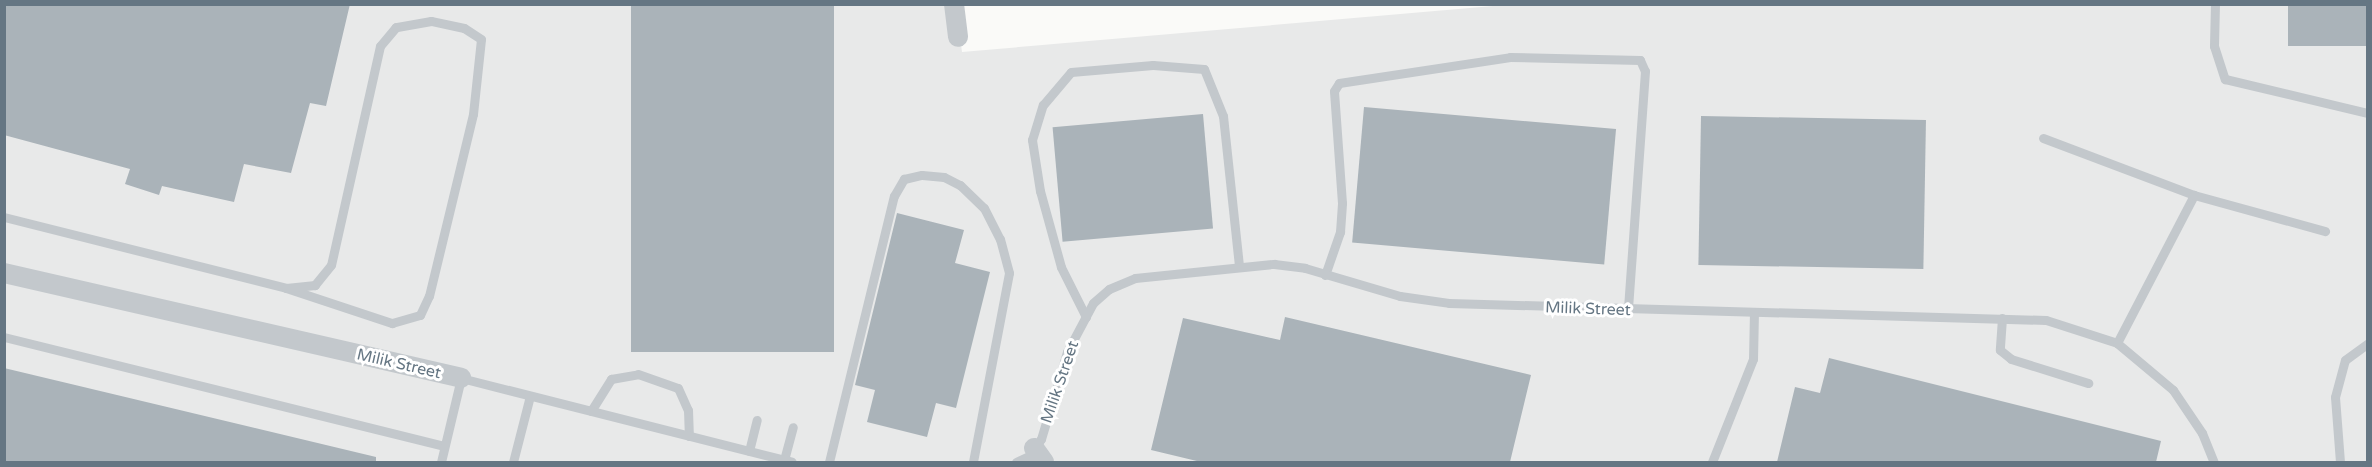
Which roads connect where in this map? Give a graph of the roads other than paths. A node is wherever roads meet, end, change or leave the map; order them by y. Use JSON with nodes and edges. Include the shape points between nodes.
{"nodes":[{"id":1,"x":954,"y":4,"type":"edge"},
{"id":2,"x":2216,"y":4,"type":"edge"},
{"id":3,"x":958,"y":37,"type":"dead end"},
{"id":4,"x":2367,"y":113,"type":"edge"},
{"id":5,"x":2043,"y":138,"type":"dead end"},
{"id":6,"x":2194,"y":195,"type":"junction"},
{"id":7,"x":4,"y":217,"type":"edge"},
{"id":8,"x":2325,"y":231,"type":"dead end"},
{"id":9,"x":1239,"y":265,"type":"junction"},
{"id":10,"x":4,"y":273,"type":"edge"},
{"id":11,"x":1325,"y":275,"type":"junction"},
{"id":12,"x":286,"y":288,"type":"junction"},
{"id":13,"x":1628,"y":310,"type":"junction"},
{"id":14,"x":1754,"y":312,"type":"junction"},
{"id":15,"x":1086,"y":317,"type":"junction"},
{"id":16,"x":2002,"y":318,"type":"junction"},
{"id":17,"x":4,"y":337,"type":"edge"},
{"id":18,"x":2118,"y":343,"type":"junction"},
{"id":19,"x":2367,"y":343,"type":"edge"},
{"id":20,"x":461,"y":378,"type":"junction"},
{"id":21,"x":2088,"y":383,"type":"dead end"},
{"id":22,"x":530,"y":396,"type":"junction"},
{"id":23,"x":591,"y":411,"type":"junction"},
{"id":24,"x":757,"y":420,"type":"dead end"},
{"id":25,"x":793,"y":427,"type":"dead end"},
{"id":26,"x":689,"y":436,"type":"junction"},
{"id":27,"x":520,"y":439,"type":"junction"},
{"id":28,"x":444,"y":446,"type":"junction"},
{"id":29,"x":749,"y":451,"type":"junction"},
{"id":30,"x":1039,"y":455,"type":"edge"},
{"id":31,"x":788,"y":461,"type":"edge"},
{"id":32,"x":441,"y":462,"type":"edge"},
{"id":33,"x":513,"y":462,"type":"edge"},
{"id":34,"x":522,"y":462,"type":"edge"},
{"id":35,"x":829,"y":462,"type":"edge"},
{"id":36,"x":973,"y":462,"type":"edge"},
{"id":37,"x":1016,"y":462,"type":"edge"},
{"id":38,"x":1712,"y":462,"type":"edge"},
{"id":39,"x":2214,"y":462,"type":"edge"},
{"id":40,"x":2340,"y":462,"type":"edge"}],
"edges":[{"from":1,"to":3,"type":"street"},
{"from":2,"to":4,"type":"lane","via":[[2214,46],[2225,79]]},
{"from":5,"to":6,"type":"lane"},
{"from":6,"to":8,"type":"lane"},
{"from":6,"to":18,"type":"lane"},
{"from":7,"to":12,"type":"lane"},
{"from":9,"to":11,"type":"lane","name":"Milik Street","via":[[1274,264]]},
{"from":9,"to":15,"type":"lane","name":"Milik Street","via":[[1135,278],[1109,289],[1093,303]]},
{"from":9,"to":15,"type":"lane","via":[[1223,116],[1204,69],[1153,65],[1071,72],[1043,105],[1032,140],[1040,191],[1061,267]]},
{"from":10,"to":20,"type":"street","name":"Milik Street"},
{"from":11,"to":13,"type":"lane","name":"Milik Street","via":[[1400,296],[1449,303]]},
{"from":11,"to":13,"type":"lane","via":[[1340,232],[1342,203],[1334,91],[1340,83],[1510,57],[1640,60],[1644,71]]},
{"from":12,"to":12,"type":"lane","via":[[315,285],[331,265],[380,46],[396,27],[431,21],[464,28],[481,39],[473,114],[429,296],[420,315],[392,323]]},
{"from":13,"to":14,"type":"lane","name":"Milik Street"},
{"from":14,"to":16,"type":"lane","name":"Milik Street"},
{"from":14,"to":38,"type":"lane","via":[[1753,359]]},
{"from":15,"to":30,"type":"lane","name":"Milik Street","via":[[1067,352]]},
{"from":16,"to":18,"type":"lane","name":"Milik Street","via":[[2046,320]]},
{"from":16,"to":21,"type":"lane","via":[[2000,350],[2011,359]]},
{"from":17,"to":28,"type":"lane"},
{"from":18,"to":39,"type":"lane","name":"Milik Street","via":[[2173,390],[2202,433]]},
{"from":19,"to":40,"type":"lane","via":[[2345,360],[2335,397]]},
{"from":20,"to":22,"type":"lane","name":"Milik Street"},
{"from":20,"to":28,"type":"lane"},
{"from":22,"to":23,"type":"lane","name":"Milik Street"},
{"from":22,"to":27,"type":"lane"},
{"from":23,"to":26,"type":"lane","name":"Milik Street"},
{"from":23,"to":26,"type":"lane","via":[[611,379],[638,374],[678,388],[688,410]]},
{"from":24,"to":29,"type":"lane"},
{"from":25,"to":31,"type":"lane"},
{"from":26,"to":29,"type":"lane","name":"Milik Street"},
{"from":27,"to":33,"type":"lane"},
{"from":27,"to":34,"type":"lane"},
{"from":28,"to":32,"type":"lane"},
{"from":29,"to":31,"type":"lane","name":"Milik Street"},
{"from":30,"to":37,"type":"lane","name":"Milik Street"},
{"from":35,"to":36,"type":"lane","via":[[894,196],[904,179],[922,175],[944,177],[960,185],[984,208],[1000,239],[1009,273]]}]}
